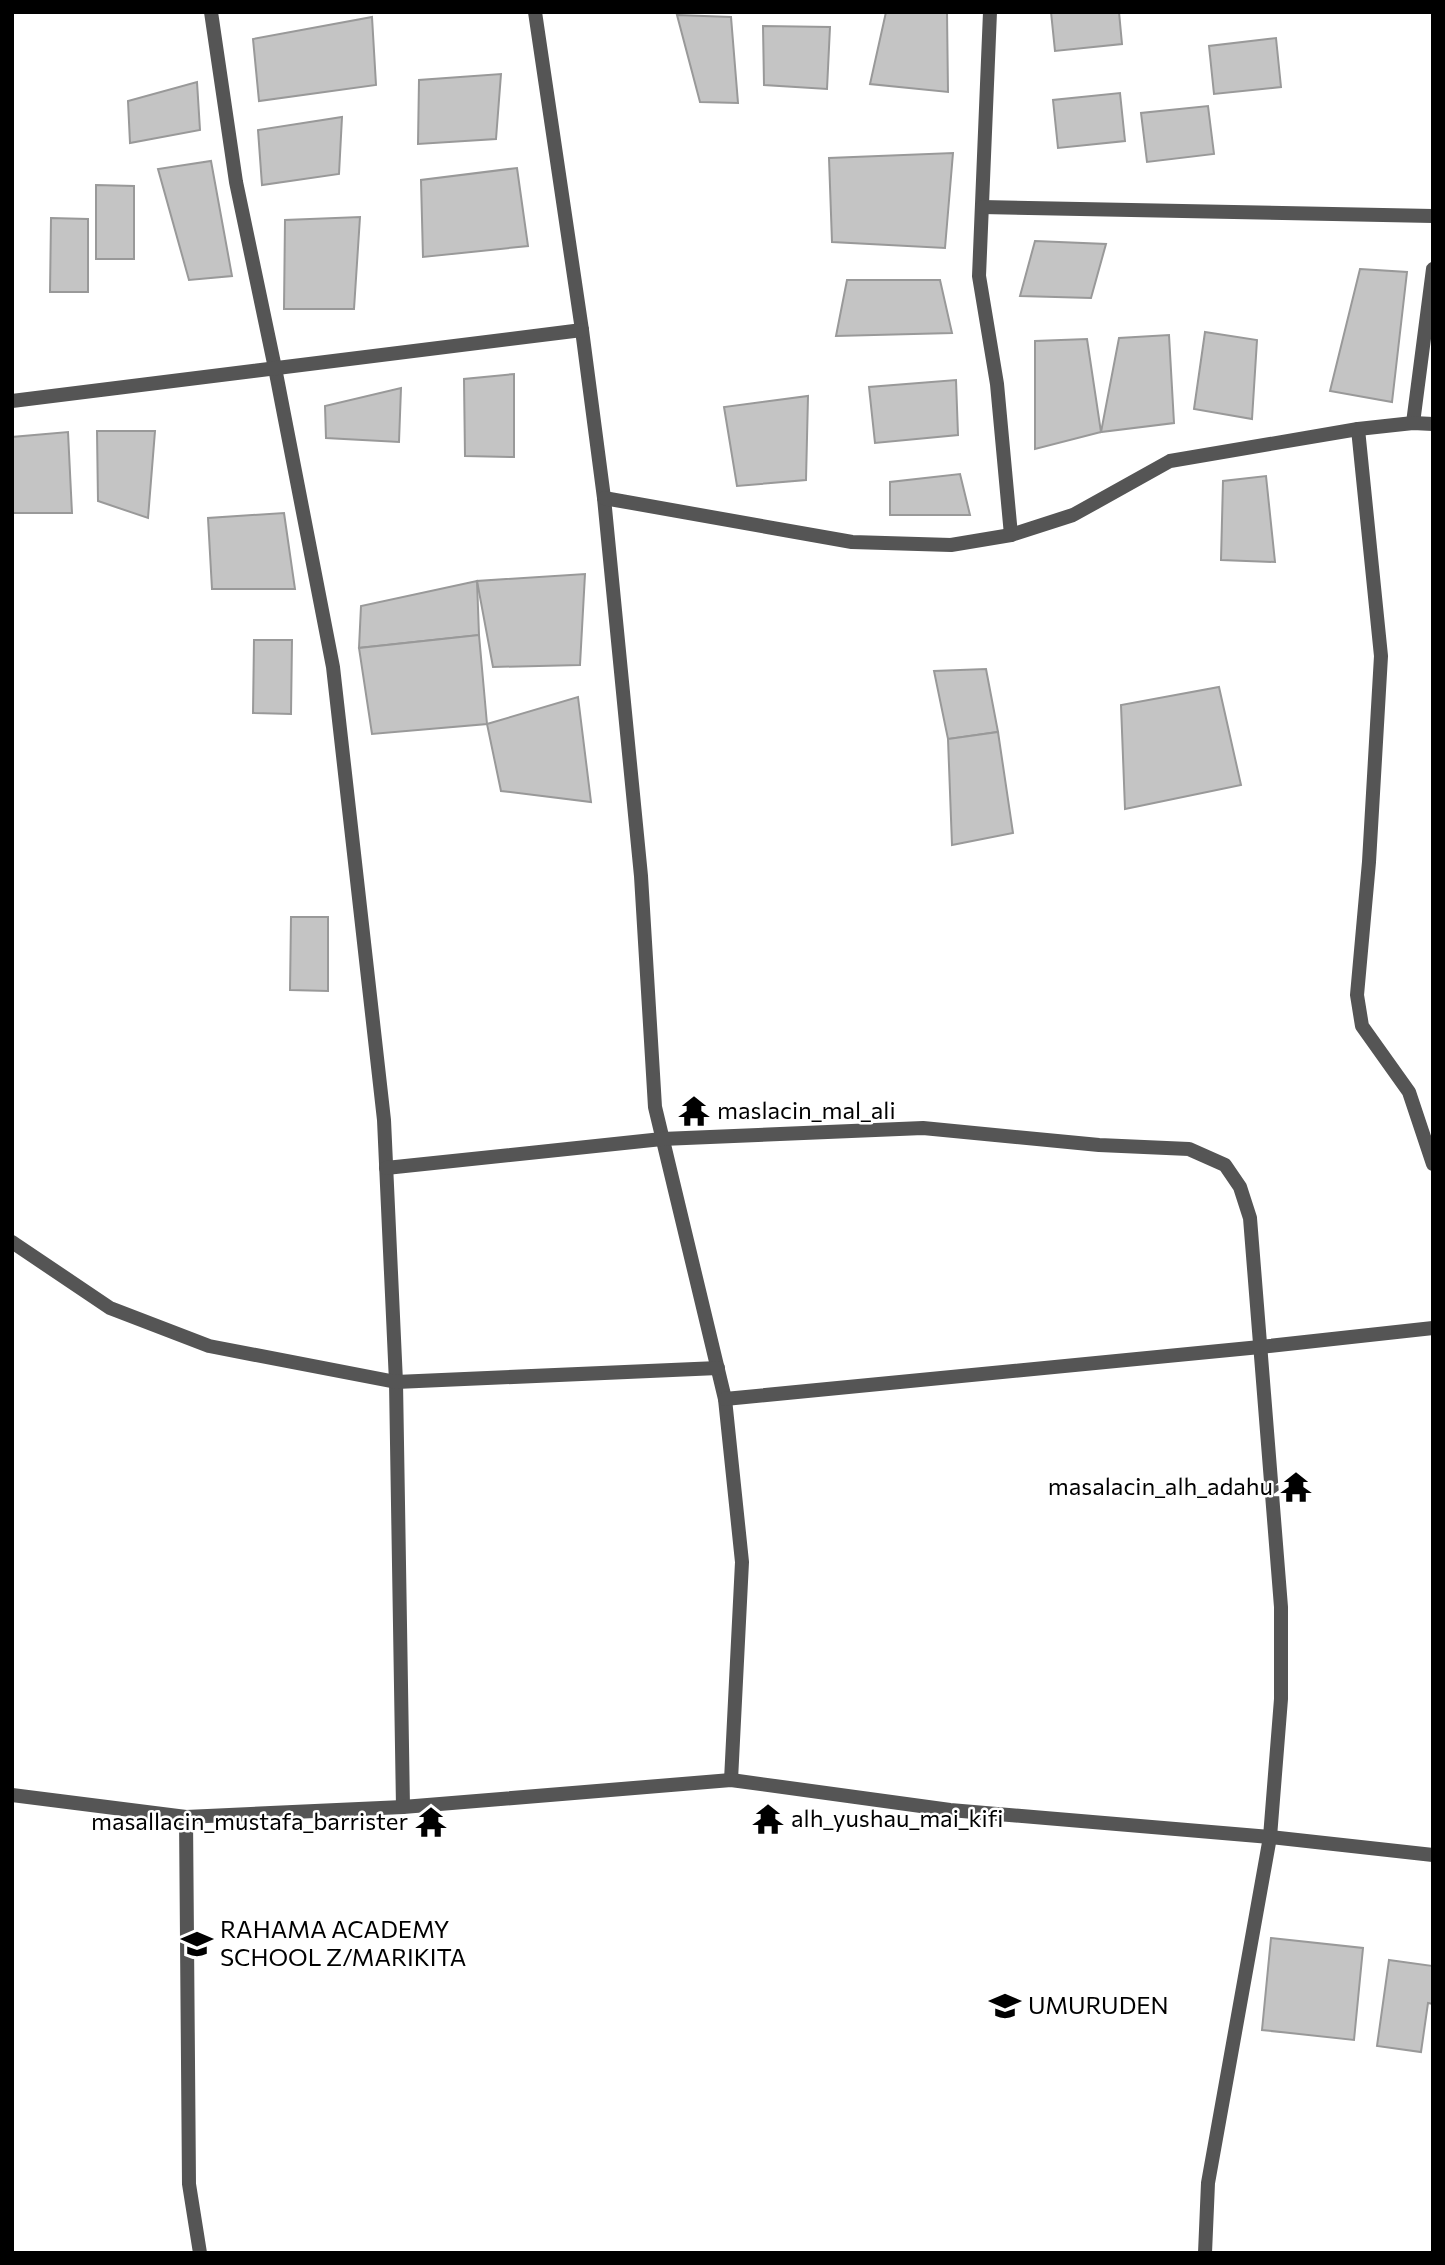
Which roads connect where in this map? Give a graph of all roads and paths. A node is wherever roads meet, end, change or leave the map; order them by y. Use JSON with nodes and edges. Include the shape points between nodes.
{"nodes":[{"id":1,"x":211,"y":12,"type":"edge"},
{"id":2,"x":535,"y":12,"type":"edge"},
{"id":3,"x":990,"y":12,"type":"edge"},
{"id":4,"x":982,"y":207,"type":"junction"},
{"id":5,"x":1433,"y":216,"type":"edge"},
{"id":6,"x":1433,"y":269,"type":"edge"},
{"id":7,"x":582,"y":330,"type":"junction"},
{"id":8,"x":275,"y":368,"type":"junction"},
{"id":9,"x":12,"y":401,"type":"edge"},
{"id":10,"x":1413,"y":423,"type":"junction"},
{"id":11,"x":1433,"y":424,"type":"edge"},
{"id":12,"x":1358,"y":429,"type":"junction"},
{"id":13,"x":604,"y":498,"type":"junction"},
{"id":14,"x":1012,"y":535,"type":"junction"},
{"id":15,"x":662,"y":1139,"type":"junction"},
{"id":16,"x":1433,"y":1164,"type":"edge"},
{"id":17,"x":386,"y":1168,"type":"junction"},
{"id":18,"x":12,"y":1242,"type":"edge"},
{"id":19,"x":1433,"y":1328,"type":"edge"},
{"id":20,"x":1259,"y":1348,"type":"junction"},
{"id":21,"x":718,"y":1368,"type":"junction"},
{"id":22,"x":396,"y":1382,"type":"junction"},
{"id":23,"x":725,"y":1399,"type":"junction"},
{"id":24,"x":730,"y":1780,"type":"junction"},
{"id":25,"x":12,"y":1796,"type":"edge"},
{"id":26,"x":403,"y":1807,"type":"junction"},
{"id":27,"x":186,"y":1817,"type":"junction"},
{"id":28,"x":1270,"y":1837,"type":"junction"},
{"id":29,"x":1433,"y":1855,"type":"edge"},
{"id":30,"x":200,"y":2253,"type":"edge"},
{"id":31,"x":1205,"y":2253,"type":"edge"}],
"edges":[{"from":1,"to":8,"type":"street","via":[[236,182]]},
{"from":2,"to":7,"type":"street"},
{"from":3,"to":4,"type":"street"},
{"from":4,"to":5,"type":"street"},
{"from":4,"to":14,"type":"street","via":[[979,276],[997,384]]},
{"from":6,"to":10,"type":"street"},
{"from":7,"to":8,"type":"street"},
{"from":7,"to":13,"type":"street"},
{"from":8,"to":9,"type":"street"},
{"from":8,"to":17,"type":"street","via":[[333,667]]},
{"from":10,"to":11,"type":"street"},
{"from":10,"to":12,"type":"street"},
{"from":12,"to":14,"type":"street","via":[[1170,461],[1073,515]]},
{"from":12,"to":16,"type":"street","via":[[1381,656],[1370,862],[1357,995],[1362,1026],[1409,1092]]},
{"from":13,"to":14,"type":"street","via":[[852,542],[951,545]]},
{"from":13,"to":15,"type":"street","via":[[641,876],[655,1107]]},
{"from":15,"to":17,"type":"street"},
{"from":15,"to":20,"type":"street","via":[[923,1128],[1189,1149],[1225,1165],[1240,1186],[1250,1218]]},
{"from":15,"to":21,"type":"street"},
{"from":17,"to":22,"type":"street"},
{"from":18,"to":22,"type":"street","via":[[110,1308],[209,1346]]},
{"from":19,"to":20,"type":"street"},
{"from":20,"to":23,"type":"street"},
{"from":20,"to":28,"type":"street","via":[[1281,1607],[1281,1699]]},
{"from":21,"to":22,"type":"street"},
{"from":21,"to":23,"type":"street"},
{"from":22,"to":26,"type":"street"},
{"from":23,"to":24,"type":"street","via":[[742,1562]]},
{"from":24,"to":26,"type":"street"},
{"from":24,"to":28,"type":"street","via":[[950,1810]]},
{"from":25,"to":27,"type":"street"},
{"from":26,"to":27,"type":"street"},
{"from":27,"to":30,"type":"street","via":[[189,2184]]},
{"from":28,"to":29,"type":"street"},
{"from":28,"to":31,"type":"street","via":[[1208,2183]]}]}
